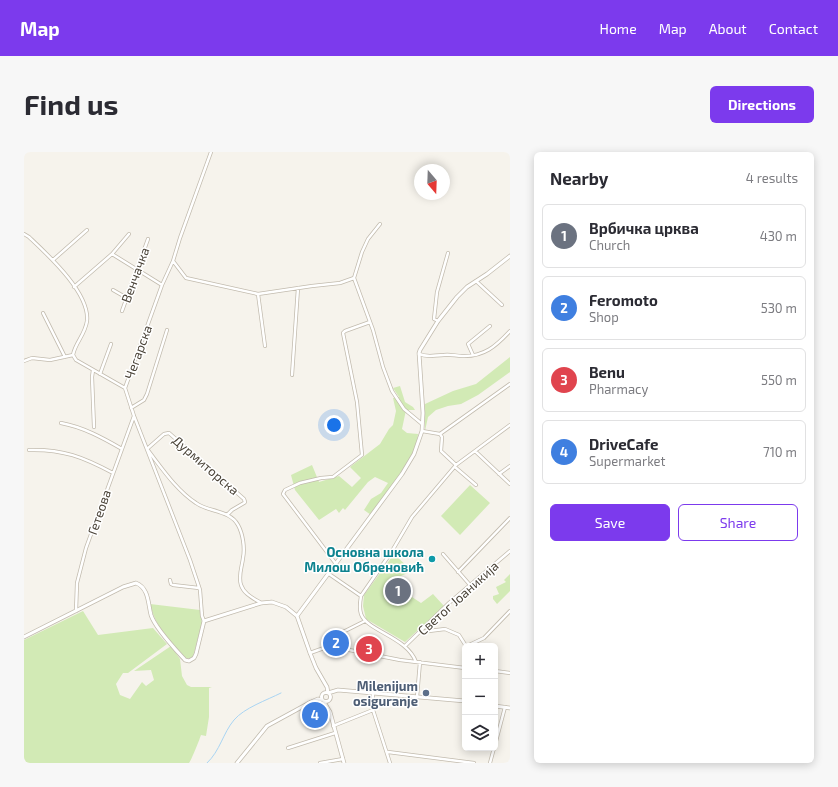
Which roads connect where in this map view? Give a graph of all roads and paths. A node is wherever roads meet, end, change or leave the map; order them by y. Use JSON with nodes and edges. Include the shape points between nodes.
{"nodes":[{"id":1,"x":211,"y":152,"type":"edge"},
{"id":2,"x":380,"y":224,"type":"dead end"},
{"id":3,"x":87,"y":230,"type":"dead end"},
{"id":4,"x":24,"y":234,"type":"edge"},
{"id":5,"x":130,"y":234,"type":"dead end"},
{"id":6,"x":148,"y":239,"type":"dead end"},
{"id":7,"x":448,"y":253,"type":"dead end"},
{"id":8,"x":112,"y":254,"type":"junction"},
{"id":9,"x":510,"y":256,"type":"edge"},
{"id":10,"x":53,"y":260,"type":"junction"},
{"id":11,"x":173,"y":261,"type":"junction"},
{"id":12,"x":138,"y":269,"type":"junction"},
{"id":13,"x":354,"y":278,"type":"junction"},
{"id":14,"x":476,"y":281,"type":"junction"},
{"id":15,"x":162,"y":285,"type":"junction"},
{"id":16,"x":74,"y":287,"type":"junction"},
{"id":17,"x":298,"y":288,"type":"junction"},
{"id":18,"x":113,"y":290,"type":"dead end"},
{"id":19,"x":258,"y":294,"type":"junction"},
{"id":20,"x":127,"y":298,"type":"junction"},
{"id":21,"x":502,"y":305,"type":"dead end"},
{"id":22,"x":122,"y":311,"type":"dead end"},
{"id":23,"x":43,"y":313,"type":"dead end"},
{"id":24,"x":438,"y":321,"type":"junction"},
{"id":25,"x":370,"y":322,"type":"junction"},
{"id":26,"x":490,"y":326,"type":"dead end"},
{"id":27,"x":167,"y":330,"type":"dead end"},
{"id":28,"x":510,"y":331,"type":"edge"},
{"id":29,"x":111,"y":344,"type":"dead end"},
{"id":30,"x":265,"y":346,"type":"dead end"},
{"id":31,"x":419,"y":354,"type":"junction"},
{"id":32,"x":73,"y":355,"type":"junction"},
{"id":33,"x":472,"y":355,"type":"junction"},
{"id":34,"x":64,"y":357,"type":"junction"},
{"id":35,"x":24,"y":361,"type":"edge"},
{"id":36,"x":93,"y":370,"type":"junction"},
{"id":37,"x":100,"y":374,"type":"junction"},
{"id":38,"x":292,"y":375,"type":"dead end"},
{"id":39,"x":510,"y":384,"type":"edge"},
{"id":40,"x":125,"y":388,"type":"junction"},
{"id":41,"x":131,"y":408,"type":"junction"},
{"id":42,"x":134,"y":416,"type":"junction"},
{"id":43,"x":61,"y":423,"type":"dead end"},
{"id":44,"x":422,"y":424,"type":"junction"},
{"id":45,"x":510,"y":425,"type":"edge"},
{"id":46,"x":94,"y":427,"type":"dead end"},
{"id":47,"x":422,"y":431,"type":"junction"},
{"id":48,"x":440,"y":434,"type":"junction"},
{"id":49,"x":122,"y":449,"type":"junction"},
{"id":50,"x":147,"y":449,"type":"junction"},
{"id":51,"x":29,"y":450,"type":"dead end"},
{"id":52,"x":475,"y":451,"type":"junction"},
{"id":53,"x":456,"y":466,"type":"junction"},
{"id":54,"x":510,"y":466,"type":"edge"},
{"id":55,"x":112,"y":473,"type":"junction"},
{"id":56,"x":499,"y":474,"type":"junction"},
{"id":57,"x":510,"y":484,"type":"edge"},
{"id":58,"x":476,"y":485,"type":"dead end"},
{"id":59,"x":227,"y":515,"type":"junction"},
{"id":60,"x":510,"y":518,"type":"edge"},
{"id":61,"x":510,"y":551,"type":"edge"},
{"id":62,"x":443,"y":554,"type":"dead end"},
{"id":63,"x":336,"y":564,"type":"junction"},
{"id":64,"x":458,"y":572,"type":"junction"},
{"id":65,"x":329,"y":574,"type":"junction"},
{"id":66,"x":170,"y":580,"type":"dead end"},
{"id":67,"x":470,"y":585,"type":"junction"},
{"id":68,"x":199,"y":588,"type":"junction"},
{"id":69,"x":361,"y":596,"type":"junction"},
{"id":70,"x":261,"y":603,"type":"junction"},
{"id":71,"x":76,"y":612,"type":"junction"},
{"id":72,"x":510,"y":612,"type":"edge"},
{"id":73,"x":297,"y":616,"type":"junction"},
{"id":74,"x":204,"y":621,"type":"junction"},
{"id":75,"x":365,"y":621,"type":"junction"},
{"id":76,"x":421,"y":632,"type":"junction"},
{"id":77,"x":24,"y":638,"type":"edge"},
{"id":78,"x":465,"y":643,"type":"edge"},
{"id":79,"x":473,"y":643,"type":"edge"},
{"id":80,"x":405,"y":646,"type":"junction"},
{"id":81,"x":340,"y":648,"type":"junction"},
{"id":82,"x":310,"y":654,"type":"junction"},
{"id":83,"x":416,"y":662,"type":"junction"},
{"id":84,"x":420,"y":662,"type":"junction"},
{"id":85,"x":462,"y":668,"type":"edge"},
{"id":86,"x":498,"y":671,"type":"edge"},
{"id":87,"x":510,"y":673,"type":"edge"},
{"id":88,"x":325,"y":684,"type":"junction"},
{"id":89,"x":338,"y":690,"type":"junction"},
{"id":90,"x":326,"y":693,"type":"junction"},
{"id":91,"x":373,"y":693,"type":"junction"},
{"id":92,"x":417,"y":697,"type":"junction"},
{"id":93,"x":331,"y":698,"type":"junction"},
{"id":94,"x":323,"y":701,"type":"junction"},
{"id":95,"x":462,"y":701,"type":"edge"},
{"id":96,"x":311,"y":702,"type":"junction"},
{"id":97,"x":498,"y":706,"type":"edge"},
{"id":98,"x":505,"y":707,"type":"junction"},
{"id":99,"x":510,"y":708,"type":"edge"},
{"id":100,"x":373,"y":710,"type":"junction"},
{"id":101,"x":330,"y":712,"type":"junction"},
{"id":102,"x":333,"y":726,"type":"junction"},
{"id":103,"x":335,"y":733,"type":"junction"},
{"id":104,"x":498,"y":734,"type":"edge"},
{"id":105,"x":288,"y":748,"type":"dead end"},
{"id":106,"x":493,"y":751,"type":"edge"},
{"id":107,"x":388,"y":752,"type":"junction"},
{"id":108,"x":343,"y":761,"type":"edge"},
{"id":109,"x":237,"y":763,"type":"edge"},
{"id":110,"x":320,"y":763,"type":"edge"},
{"id":111,"x":390,"y":763,"type":"edge"},
{"id":112,"x":474,"y":763,"type":"edge"},
{"id":113,"x":490,"y":763,"type":"edge"}],
"edges":[{"from":1,"to":11,"type":"street","name":"Чегарска"},
{"from":2,"to":13,"type":"street","via":[[368,239]]},
{"from":3,"to":10,"type":"street"},
{"from":4,"to":10,"type":"street"},
{"from":5,"to":8,"type":"street"},
{"from":6,"to":12,"type":"street","name":"Венчачка"},
{"from":7,"to":24,"type":"street","via":[[437,292],[434,319]]},
{"from":8,"to":12,"type":"street"},
{"from":8,"to":16,"type":"street"},
{"from":9,"to":14,"type":"street"},
{"from":10,"to":16,"type":"street"},
{"from":11,"to":15,"type":"street","name":"Чегарска"},
{"from":11,"to":19,"type":"street","via":[[186,278]]},
{"from":12,"to":15,"type":"street"},
{"from":12,"to":20,"type":"street","name":"Венчачка"},
{"from":13,"to":17,"type":"street","via":[[340,283]]},
{"from":13,"to":25,"type":"street"},
{"from":14,"to":21,"type":"street"},
{"from":14,"to":24,"type":"street","via":[[457,297]]},
{"from":15,"to":40,"type":"street","name":"Чегарска"},
{"from":16,"to":32,"type":"street","via":[[81,295],[87,319]]},
{"from":17,"to":19,"type":"street"},
{"from":17,"to":38,"type":"street"},
{"from":18,"to":20,"type":"street"},
{"from":19,"to":30,"type":"street"},
{"from":20,"to":22,"type":"street","name":"Венчачка"},
{"from":23,"to":34,"type":"street"},
{"from":24,"to":31,"type":"street"},
{"from":25,"to":44,"type":"street","via":[[392,391],[404,408]]},
{"from":25,"to":63,"type":"street","via":[[343,333],[356,395],[362,455],[333,477],[300,483],[285,490],[283,494]]},
{"from":26,"to":33,"type":"street","via":[[468,344]]},
{"from":27,"to":41,"type":"street","via":[[147,394],[144,400]]},
{"from":28,"to":33,"type":"street","via":[[494,347]]},
{"from":29,"to":37,"type":"street"},
{"from":31,"to":33,"type":"street"},
{"from":31,"to":44,"type":"street"},
{"from":32,"to":34,"type":"street"},
{"from":32,"to":36,"type":"street","via":[[76,360]]},
{"from":34,"to":35,"type":"street","via":[[50,360],[32,358]]},
{"from":36,"to":37,"type":"street"},
{"from":36,"to":46,"type":"street"},
{"from":37,"to":40,"type":"street"},
{"from":39,"to":48,"type":"street"},
{"from":40,"to":41,"type":"street","name":"Чегарска"},
{"from":41,"to":42,"type":"street","name":"Чегарска"},
{"from":42,"to":49,"type":"street","name":"Гетеова"},
{"from":42,"to":50,"type":"street","name":"Чегарска"},
{"from":43,"to":49,"type":"street","via":[[91,433]]},
{"from":44,"to":47,"type":"street"},
{"from":45,"to":52,"type":"street"},
{"from":47,"to":48,"type":"street"},
{"from":47,"to":63,"type":"street","via":[[408,464]]},
{"from":48,"to":53,"type":"street","via":[[441,451]]},
{"from":49,"to":55,"type":"street","name":"Гетеова"},
{"from":50,"to":59,"type":"street","via":[[180,489],[196,503]]},
{"from":50,"to":59,"type":"street","name":"Дурмиторска","via":[[164,434],[169,433],[244,499],[244,504]]},
{"from":50,"to":68,"type":"street","name":"Чегарска","via":[[184,541]]},
{"from":51,"to":55,"type":"street","via":[[76,455]]},
{"from":52,"to":53,"type":"street"},
{"from":52,"to":56,"type":"street"},
{"from":53,"to":58,"type":"street"},
{"from":53,"to":69,"type":"street","via":[[412,517]]},
{"from":54,"to":56,"type":"street"},
{"from":55,"to":71,"type":"street","name":"Гетеова","via":[[80,571]]},
{"from":56,"to":57,"type":"street"},
{"from":59,"to":70,"type":"street","via":[[238,524],[242,541],[244,557],[240,584],[250,596]]},
{"from":60,"to":64,"type":"street"},
{"from":61,"to":67,"type":"street","name":"Светог Јоаникија"},
{"from":62,"to":64,"type":"street"},
{"from":63,"to":65,"type":"street"},
{"from":64,"to":67,"type":"street"},
{"from":65,"to":69,"type":"street"},
{"from":65,"to":73,"type":"street"},
{"from":66,"to":68,"type":"street","via":[[173,585]]},
{"from":67,"to":76,"type":"street","name":"Светог Јоаникија"},
{"from":68,"to":74,"type":"street","name":"Чегарска"},
{"from":69,"to":75,"type":"street","via":[[360,611]]},
{"from":70,"to":73,"type":"street","via":[[280,604]]},
{"from":70,"to":74,"type":"street"},
{"from":71,"to":74,"type":"street","via":[[128,585],[138,584],[144,590],[157,626],[185,660],[189,661],[196,654]]},
{"from":71,"to":77,"type":"street"},
{"from":72,"to":79,"type":"street","via":[[484,638]]},
{"from":73,"to":82,"type":"street"},
{"from":75,"to":80,"type":"street"},
{"from":75,"to":81,"type":"street","via":[[343,632]]},
{"from":76,"to":78,"type":"street","via":[[445,629],[459,635]]},
{"from":76,"to":80,"type":"street","name":"Светог Јоаникија"},
{"from":80,"to":83,"type":"street"},
{"from":81,"to":82,"type":"street","via":[[327,648]]},
{"from":81,"to":83,"type":"street"},
{"from":82,"to":88,"type":"street"},
{"from":83,"to":84,"type":"street"},
{"from":84,"to":85,"type":"street"},
{"from":84,"to":92,"type":"street"},
{"from":86,"to":87,"type":"street"},
{"from":88,"to":89,"type":"street"},
{"from":88,"to":90,"type":"street"},
{"from":89,"to":90,"type":"street"},
{"from":89,"to":91,"type":"street"},
{"from":89,"to":93,"type":"street"},
{"from":90,"to":93,"type":"street"},
{"from":90,"to":94,"type":"street"},
{"from":90,"to":96,"type":"street"},
{"from":91,"to":92,"type":"street"},
{"from":91,"to":100,"type":"street"},
{"from":92,"to":95,"type":"street"},
{"from":93,"to":94,"type":"street","via":[[327,702]]},
{"from":93,"to":101,"type":"street"},
{"from":94,"to":96,"type":"street","via":[[318,699]]},
{"from":94,"to":101,"type":"street"},
{"from":96,"to":109,"type":"street","via":[[267,726]]},
{"from":97,"to":98,"type":"street"},
{"from":98,"to":99,"type":"street"},
{"from":98,"to":104,"type":"street"},
{"from":100,"to":102,"type":"street"},
{"from":100,"to":107,"type":"street"},
{"from":101,"to":102,"type":"street"},
{"from":102,"to":103,"type":"street"},
{"from":103,"to":105,"type":"street"},
{"from":103,"to":108,"type":"street"},
{"from":106,"to":113,"type":"street"},
{"from":107,"to":111,"type":"street"},
{"from":107,"to":112,"type":"street"},
{"from":108,"to":110,"type":"street"}]}
